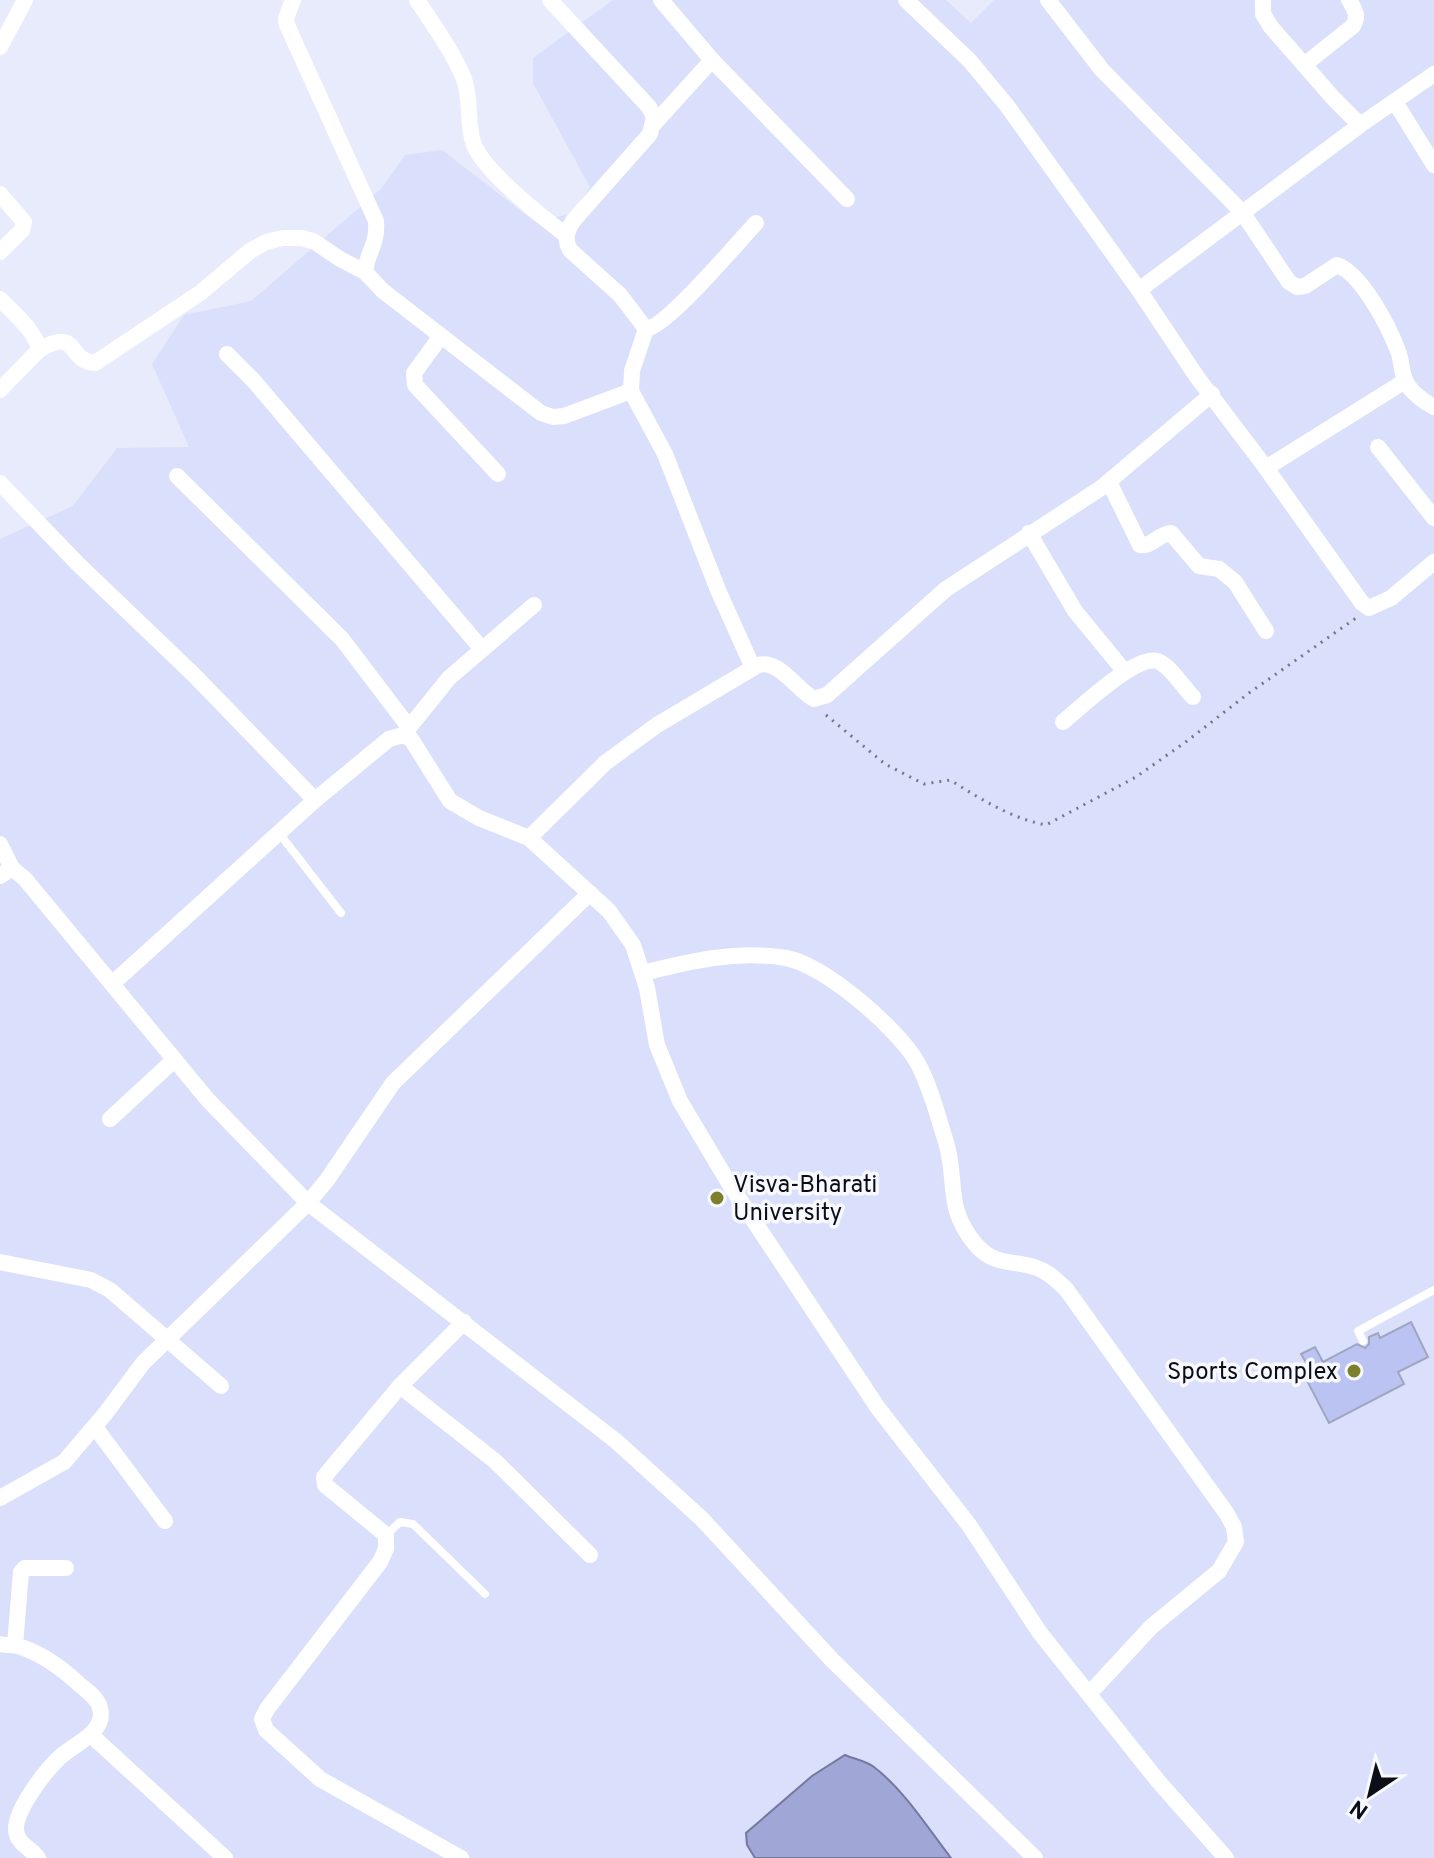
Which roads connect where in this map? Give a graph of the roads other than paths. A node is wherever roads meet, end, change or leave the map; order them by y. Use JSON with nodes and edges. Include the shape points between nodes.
{"nodes":[{"id":1,"x":25,"y":0,"type":"edge"},
{"id":2,"x":293,"y":0,"type":"edge"},
{"id":3,"x":417,"y":0,"type":"edge"},
{"id":4,"x":550,"y":0,"type":"edge"},
{"id":5,"x":661,"y":0,"type":"edge"},
{"id":6,"x":906,"y":0,"type":"edge"},
{"id":7,"x":1048,"y":0,"type":"edge"},
{"id":8,"x":1263,"y":0,"type":"edge"},
{"id":9,"x":1349,"y":0,"type":"edge"},
{"id":10,"x":0,"y":47,"type":"edge"},
{"id":11,"x":712,"y":60,"type":"junction"},
{"id":12,"x":1304,"y":65,"type":"junction"},
{"id":13,"x":1434,"y":74,"type":"edge"},
{"id":14,"x":1395,"y":102,"type":"junction"},
{"id":15,"x":654,"y":124,"type":"junction"},
{"id":16,"x":1360,"y":125,"type":"junction"},
{"id":17,"x":1434,"y":165,"type":"edge"},
{"id":18,"x":0,"y":194,"type":"edge"},
{"id":19,"x":847,"y":199,"type":"dead end"},
{"id":20,"x":1242,"y":212,"type":"junction"},
{"id":21,"x":756,"y":223,"type":"dead end"},
{"id":22,"x":566,"y":235,"type":"junction"},
{"id":23,"x":0,"y":252,"type":"edge"},
{"id":24,"x":365,"y":272,"type":"junction"},
{"id":25,"x":1139,"y":290,"type":"junction"},
{"id":26,"x":0,"y":299,"type":"edge"},
{"id":27,"x":646,"y":329,"type":"junction"},
{"id":28,"x":441,"y":336,"type":"junction"},
{"id":29,"x":39,"y":350,"type":"junction"},
{"id":30,"x":227,"y":354,"type":"dead end"},
{"id":31,"x":1405,"y":381,"type":"junction"},
{"id":32,"x":0,"y":390,"type":"edge"},
{"id":33,"x":631,"y":391,"type":"junction"},
{"id":34,"x":1212,"y":394,"type":"junction"},
{"id":35,"x":1434,"y":407,"type":"edge"},
{"id":36,"x":1378,"y":447,"type":"dead end"},
{"id":37,"x":1266,"y":468,"type":"junction"},
{"id":38,"x":498,"y":474,"type":"dead end"},
{"id":39,"x":177,"y":476,"type":"dead end"},
{"id":40,"x":1109,"y":482,"type":"junction"},
{"id":41,"x":0,"y":483,"type":"edge"},
{"id":42,"x":1434,"y":518,"type":"edge"},
{"id":43,"x":1029,"y":533,"type":"junction"},
{"id":44,"x":1434,"y":562,"type":"edge"},
{"id":45,"x":534,"y":605,"type":"dead end"},
{"id":46,"x":1266,"y":631,"type":"dead end"},
{"id":47,"x":481,"y":648,"type":"junction"},
{"id":48,"x":753,"y":668,"type":"junction"},
{"id":49,"x":1125,"y":672,"type":"junction"},
{"id":50,"x":1193,"y":697,"type":"dead end"},
{"id":51,"x":1063,"y":722,"type":"dead end"},
{"id":52,"x":406,"y":730,"type":"junction"},
{"id":53,"x":315,"y":800,"type":"junction"},
{"id":54,"x":279,"y":833,"type":"junction"},
{"id":55,"x":529,"y":838,"type":"junction"},
{"id":56,"x":0,"y":844,"type":"edge"},
{"id":57,"x":6,"y":872,"type":"edge"},
{"id":58,"x":590,"y":893,"type":"junction"},
{"id":59,"x":341,"y":913,"type":"dead end"},
{"id":60,"x":643,"y":973,"type":"junction"},
{"id":61,"x":112,"y":984,"type":"junction"},
{"id":62,"x":174,"y":1060,"type":"junction"},
{"id":63,"x":110,"y":1119,"type":"dead end"},
{"id":64,"x":308,"y":1203,"type":"junction"},
{"id":65,"x":0,"y":1262,"type":"edge"},
{"id":66,"x":1434,"y":1290,"type":"edge"},
{"id":67,"x":464,"y":1322,"type":"junction"},
{"id":68,"x":167,"y":1340,"type":"junction"},
{"id":69,"x":1363,"y":1341,"type":"dead end"},
{"id":70,"x":221,"y":1386,"type":"dead end"},
{"id":71,"x":400,"y":1386,"type":"junction"},
{"id":72,"x":95,"y":1427,"type":"junction"},
{"id":73,"x":1,"y":1496,"type":"edge"},
{"id":74,"x":165,"y":1521,"type":"dead end"},
{"id":75,"x":386,"y":1535,"type":"junction"},
{"id":76,"x":590,"y":1555,"type":"dead end"},
{"id":77,"x":66,"y":1568,"type":"dead end"},
{"id":78,"x":485,"y":1594,"type":"dead end"},
{"id":79,"x":7,"y":1645,"type":"edge"},
{"id":80,"x":1089,"y":1694,"type":"junction"},
{"id":81,"x":91,"y":1735,"type":"junction"},
{"id":82,"x":38,"y":1858,"type":"edge"},
{"id":83,"x":225,"y":1858,"type":"edge"},
{"id":84,"x":461,"y":1858,"type":"edge"},
{"id":85,"x":1035,"y":1858,"type":"edge"},
{"id":86,"x":1226,"y":1858,"type":"edge"}],
"edges":[{"from":1,"to":10,"type":"street"},
{"from":2,"to":24,"type":"street","via":[[287,25],[376,221],[376,243]]},
{"from":3,"to":22,"type":"street","via":[[464,79],[475,148],[512,189]]},
{"from":4,"to":15,"type":"street","via":[[649,107]]},
{"from":5,"to":11,"type":"street"},
{"from":6,"to":25,"type":"street","via":[[970,61],[1008,107]]},
{"from":7,"to":20,"type":"street","via":[[1102,70]]},
{"from":8,"to":12,"type":"street","via":[[1271,27]]},
{"from":9,"to":12,"type":"street","via":[[1356,12],[1353,26]]},
{"from":11,"to":15,"type":"street"},
{"from":11,"to":19,"type":"street"},
{"from":12,"to":16,"type":"street"},
{"from":13,"to":14,"type":"street"},
{"from":14,"to":16,"type":"street"},
{"from":14,"to":17,"type":"street"},
{"from":15,"to":22,"type":"street"},
{"from":16,"to":20,"type":"street"},
{"from":18,"to":23,"type":"street","via":[[24,222]]},
{"from":20,"to":25,"type":"street"},
{"from":20,"to":31,"type":"street","via":[[1297,287],[1337,265],[1353,274],[1399,353]]},
{"from":21,"to":27,"type":"street","via":[[671,313]]},
{"from":22,"to":27,"type":"street","via":[[570,250],[620,295]]},
{"from":24,"to":28,"type":"street"},
{"from":24,"to":29,"type":"street","via":[[302,238],[266,242],[104,359],[89,362],[62,341]]},
{"from":25,"to":34,"type":"street"},
{"from":26,"to":29,"type":"street","via":[[32,334]]},
{"from":27,"to":33,"type":"street"},
{"from":28,"to":33,"type":"street","via":[[553,417]]},
{"from":28,"to":38,"type":"street","via":[[414,373],[415,385]]},
{"from":29,"to":32,"type":"street"},
{"from":30,"to":47,"type":"street"},
{"from":31,"to":35,"type":"street"},
{"from":31,"to":37,"type":"street"},
{"from":33,"to":48,"type":"street","via":[[665,454]]},
{"from":34,"to":37,"type":"street"},
{"from":34,"to":40,"type":"street"},
{"from":36,"to":42,"type":"street"},
{"from":37,"to":44,"type":"street","via":[[1369,608],[1391,598]]},
{"from":39,"to":52,"type":"street","via":[[342,639]]},
{"from":40,"to":43,"type":"street"},
{"from":40,"to":46,"type":"street","via":[[1140,545],[1171,533],[1199,566],[1219,569],[1235,582]]},
{"from":41,"to":53,"type":"street"},
{"from":43,"to":48,"type":"street","via":[[946,589],[827,695],[814,699],[765,663]]},
{"from":43,"to":49,"type":"street","via":[[1075,611]]},
{"from":45,"to":47,"type":"street"},
{"from":47,"to":52,"type":"street"},
{"from":48,"to":55,"type":"street","via":[[605,763]]},
{"from":49,"to":50,"type":"street","via":[[1155,660]]},
{"from":49,"to":51,"type":"street"},
{"from":52,"to":53,"type":"street"},
{"from":52,"to":55,"type":"street","via":[[450,801]]},
{"from":53,"to":54,"type":"street"},
{"from":54,"to":59,"type":"lane"},
{"from":54,"to":61,"type":"street"},
{"from":55,"to":58,"type":"street"},
{"from":56,"to":57,"type":"street"},
{"from":57,"to":61,"type":"street","via":[[25,879]]},
{"from":58,"to":60,"type":"street","via":[[633,945]]},
{"from":58,"to":64,"type":"street","via":[[393,1083]]},
{"from":60,"to":80,"type":"street","via":[[662,1059],[680,1101],[730,1185],[878,1408]]},
{"from":60,"to":80,"type":"street","via":[[710,956],[788,958],[857,997],[917,1062],[947,1146],[952,1202],[976,1244],[999,1262],[1049,1274],[1066,1289],[1227,1514],[1236,1542],[1219,1571],[1151,1627]]},
{"from":61,"to":62,"type":"street"},
{"from":62,"to":63,"type":"street"},
{"from":62,"to":64,"type":"street"},
{"from":64,"to":67,"type":"street"},
{"from":64,"to":68,"type":"street"},
{"from":65,"to":68,"type":"street","via":[[91,1280]]},
{"from":66,"to":69,"type":"lane","via":[[1358,1331]]},
{"from":67,"to":71,"type":"street"},
{"from":67,"to":85,"type":"street","via":[[616,1441],[702,1519],[832,1660]]},
{"from":68,"to":70,"type":"street"},
{"from":68,"to":72,"type":"street"},
{"from":71,"to":75,"type":"street","via":[[324,1477],[325,1485]]},
{"from":71,"to":76,"type":"street","via":[[495,1461]]},
{"from":72,"to":73,"type":"street","via":[[64,1462]]},
{"from":72,"to":74,"type":"street"},
{"from":75,"to":78,"type":"lane","via":[[400,1522],[413,1524]]},
{"from":75,"to":84,"type":"street","via":[[380,1562],[262,1719],[266,1730],[320,1779]]},
{"from":77,"to":79,"type":"street","via":[[21,1572]]},
{"from":79,"to":81,"type":"street","via":[[42,1656],[95,1699],[101,1718]]},
{"from":80,"to":86,"type":"street"},
{"from":81,"to":82,"type":"street","via":[[60,1757],[19,1815],[19,1841]]},
{"from":81,"to":83,"type":"street"}]}
